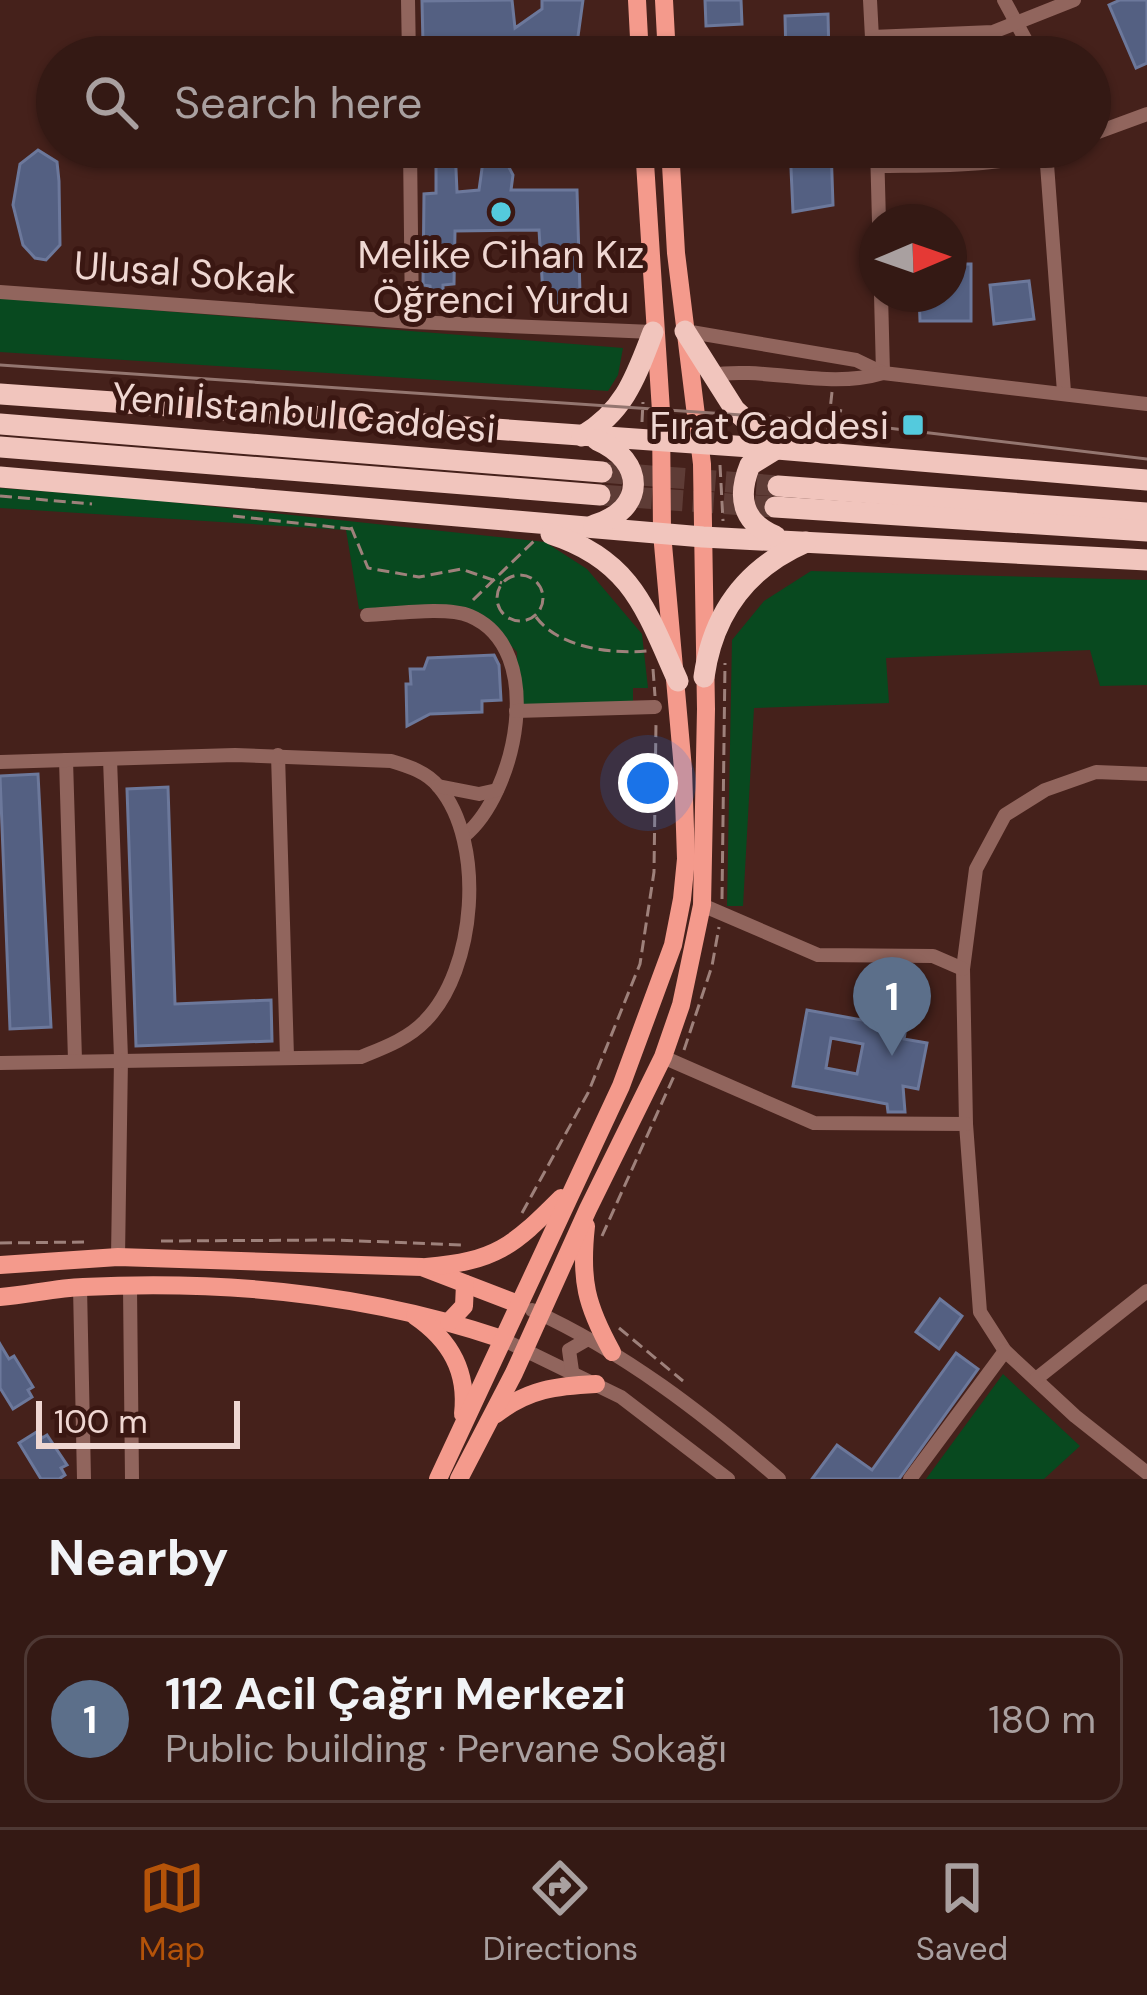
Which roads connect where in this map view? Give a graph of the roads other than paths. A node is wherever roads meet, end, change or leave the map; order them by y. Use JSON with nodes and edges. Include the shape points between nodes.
{"nodes":[{"id":1,"x":408,"y":0,"type":"edge"},
{"id":2,"x":637,"y":0,"type":"edge"},
{"id":3,"x":664,"y":0,"type":"edge"},
{"id":4,"x":870,"y":0,"type":"edge"},
{"id":5,"x":1004,"y":0,"type":"edge"},
{"id":6,"x":1074,"y":0,"type":"edge"},
{"id":7,"x":1019,"y":23,"type":"junction"},
{"id":8,"x":926,"y":35,"type":"joint"},
{"id":9,"x":409,"y":36,"type":"edge"},
{"id":10,"x":639,"y":36,"type":"edge"},
{"id":11,"x":666,"y":36,"type":"edge"},
{"id":12,"x":872,"y":36,"type":"edge"},
{"id":13,"x":908,"y":36,"type":"edge"},
{"id":14,"x":1025,"y":36,"type":"edge"},
{"id":15,"x":1147,"y":114,"type":"edge"},
{"id":16,"x":1111,"y":127,"type":"edge"},
{"id":17,"x":410,"y":168,"type":"edge"},
{"id":18,"x":645,"y":168,"type":"edge"},
{"id":19,"x":672,"y":168,"type":"edge"},
{"id":20,"x":878,"y":168,"type":"edge"},
{"id":21,"x":1053,"y":168,"type":"edge"},
{"id":22,"x":879,"y":204,"type":"edge"},
{"id":23,"x":0,"y":292,"type":"edge"},
{"id":24,"x":881,"y":312,"type":"edge"},
{"id":25,"x":412,"y":322,"type":"junction"},
{"id":26,"x":653,"y":332,"type":"junction"},
{"id":27,"x":685,"y":332,"type":"junction"},
{"id":28,"x":883,"y":373,"type":"junction"},
{"id":29,"x":702,"y":378,"type":"junction"},
{"id":30,"x":1064,"y":392,"type":"junction"},
{"id":31,"x":0,"y":394,"type":"edge"},
{"id":32,"x":1147,"y":404,"type":"edge"},
{"id":33,"x":0,"y":424,"type":"edge"},
{"id":34,"x":585,"y":436,"type":"junction"},
{"id":35,"x":661,"y":441,"type":"junction"},
{"id":36,"x":710,"y":445,"type":"junction"},
{"id":37,"x":0,"y":447,"type":"edge"},
{"id":38,"x":777,"y":449,"type":"junction"},
{"id":39,"x":0,"y":477,"type":"edge"},
{"id":40,"x":1147,"y":480,"type":"edge"},
{"id":41,"x":1147,"y":514,"type":"edge"},
{"id":42,"x":516,"y":522,"type":"junction"},
{"id":43,"x":588,"y":527,"type":"junction"},
{"id":44,"x":1147,"y":531,"type":"edge"},
{"id":45,"x":662,"y":533,"type":"junction"},
{"id":46,"x":713,"y":537,"type":"junction"},
{"id":47,"x":784,"y":540,"type":"junction"},
{"id":48,"x":808,"y":542,"type":"junction"},
{"id":49,"x":1147,"y":560,"type":"edge"},
{"id":50,"x":367,"y":615,"type":"dead end"},
{"id":51,"x":704,"y":677,"type":"junction"},
{"id":52,"x":678,"y":681,"type":"junction"},
{"id":53,"x":656,"y":707,"type":"road end"},
{"id":54,"x":516,"y":710,"type":"junction"},
{"id":55,"x":278,"y":755,"type":"junction"},
{"id":56,"x":110,"y":759,"type":"junction"},
{"id":57,"x":65,"y":760,"type":"junction"},
{"id":58,"x":0,"y":762,"type":"edge"},
{"id":59,"x":1147,"y":774,"type":"edge"},
{"id":60,"x":438,"y":786,"type":"junction"},
{"id":61,"x":497,"y":790,"type":"junction"},
{"id":62,"x":464,"y":836,"type":"junction"},
{"id":63,"x":702,"y":905,"type":"junction"},
{"id":64,"x":963,"y":969,"type":"junction"},
{"id":65,"x":286,"y":1057,"type":"junction"},
{"id":66,"x":663,"y":1057,"type":"junction"},
{"id":67,"x":121,"y":1058,"type":"junction"},
{"id":68,"x":75,"y":1060,"type":"junction"},
{"id":69,"x":0,"y":1063,"type":"edge"},
{"id":70,"x":966,"y":1124,"type":"junction"},
{"id":71,"x":569,"y":1190,"type":"junction"},
{"id":72,"x":588,"y":1209,"type":"junction"},
{"id":73,"x":118,"y":1249,"type":"junction"},
{"id":74,"x":0,"y":1265,"type":"edge"},
{"id":75,"x":422,"y":1267,"type":"junction"},
{"id":76,"x":465,"y":1284,"type":"junction"},
{"id":77,"x":80,"y":1287,"type":"junction"},
{"id":78,"x":130,"y":1287,"type":"junction"},
{"id":79,"x":1147,"y":1291,"type":"edge"},
{"id":80,"x":0,"y":1297,"type":"edge"},
{"id":81,"x":518,"y":1304,"type":"junction"},
{"id":82,"x":406,"y":1310,"type":"junction"},
{"id":83,"x":540,"y":1314,"type":"junction"},
{"id":84,"x":449,"y":1322,"type":"junction"},
{"id":85,"x":502,"y":1339,"type":"junction"},
{"id":86,"x":588,"y":1339,"type":"junction"},
{"id":87,"x":526,"y":1348,"type":"junction"},
{"id":88,"x":1005,"y":1351,"type":"junction"},
{"id":89,"x":612,"y":1352,"type":"junction"},
{"id":90,"x":572,"y":1371,"type":"junction"},
{"id":91,"x":1036,"y":1379,"type":"junction"},
{"id":92,"x":596,"y":1384,"type":"junction"},
{"id":93,"x":492,"y":1417,"type":"junction"},
{"id":94,"x":461,"y":1429,"type":"junction"},
{"id":95,"x":1147,"y":1473,"type":"edge"},
{"id":96,"x":84,"y":1479,"type":"edge"},
{"id":97,"x":132,"y":1479,"type":"edge"},
{"id":98,"x":438,"y":1479,"type":"edge"},
{"id":99,"x":459,"y":1479,"type":"edge"},
{"id":100,"x":728,"y":1479,"type":"edge"},
{"id":101,"x":779,"y":1479,"type":"edge"},
{"id":102,"x":910,"y":1479,"type":"edge"}],
"edges":[{"from":1,"to":9,"type":"street"},
{"from":2,"to":10,"type":"main road"},
{"from":3,"to":11,"type":"main road"},
{"from":4,"to":12,"type":"street"},
{"from":5,"to":7,"type":"street"},
{"from":6,"to":7,"type":"street"},
{"from":7,"to":8,"type":"street"},
{"from":7,"to":14,"type":"street"},
{"from":8,"to":13,"type":"street"},
{"from":15,"to":16,"type":"street"},
{"from":17,"to":25,"type":"street"},
{"from":18,"to":26,"type":"main road"},
{"from":19,"to":27,"type":"main road"},
{"from":20,"to":22,"type":"street"},
{"from":21,"to":30,"type":"street"},
{"from":23,"to":25,"type":"street","name":"Ulusal Sokak"},
{"from":24,"to":28,"type":"street"},
{"from":25,"to":26,"type":"street","name":"Ulusal Sokak"},
{"from":26,"to":34,"type":"highway","via":[[624,401]]},
{"from":26,"to":35,"type":"main road"},
{"from":27,"to":28,"type":"street","via":[[856,360]]},
{"from":27,"to":29,"type":"highway"},
{"from":28,"to":29,"type":"street"},
{"from":28,"to":30,"type":"street"},
{"from":29,"to":36,"type":"main road"},
{"from":29,"to":38,"type":"highway"},
{"from":30,"to":32,"type":"street"},
{"from":31,"to":34,"type":"highway"},
{"from":33,"to":37,"type":"highway","name":"Yeni İstanbul Caddesi","via":[[601,483]]},
{"from":34,"to":35,"type":"highway"},
{"from":34,"to":43,"type":"highway","via":[[625,457],[633,480],[618,518]]},
{"from":35,"to":36,"type":"highway"},
{"from":35,"to":45,"type":"main road"},
{"from":36,"to":38,"type":"highway"},
{"from":36,"to":46,"type":"main road"},
{"from":38,"to":40,"type":"highway"},
{"from":38,"to":47,"type":"highway","via":[[750,465],[743,500],[756,526]]},
{"from":39,"to":42,"type":"highway"},
{"from":41,"to":44,"type":"highway","via":[[776,496]]},
{"from":42,"to":43,"type":"highway"},
{"from":42,"to":52,"type":"highway","via":[[586,545],[619,572],[646,607]]},
{"from":43,"to":45,"type":"highway"},
{"from":45,"to":46,"type":"highway"},
{"from":45,"to":52,"type":"main road"},
{"from":46,"to":47,"type":"highway"},
{"from":46,"to":51,"type":"main road"},
{"from":47,"to":48,"type":"highway"},
{"from":48,"to":49,"type":"highway"},
{"from":48,"to":51,"type":"highway","via":[[763,567],[731,598],[711,637]]},
{"from":50,"to":54,"type":"street","via":[[469,615],[504,648]]},
{"from":51,"to":63,"type":"main road"},
{"from":52,"to":71,"type":"main road","via":[[686,859],[674,945],[621,1086]]},
{"from":53,"to":54,"type":"street"},
{"from":54,"to":61,"type":"street"},
{"from":55,"to":56,"type":"street"},
{"from":55,"to":60,"type":"street","via":[[391,761]]},
{"from":55,"to":65,"type":"street"},
{"from":56,"to":57,"type":"street"},
{"from":56,"to":67,"type":"street"},
{"from":57,"to":58,"type":"street"},
{"from":57,"to":68,"type":"street"},
{"from":59,"to":64,"type":"street","via":[[1096,772],[1005,814],[976,869]]},
{"from":60,"to":61,"type":"street"},
{"from":60,"to":62,"type":"street"},
{"from":61,"to":62,"type":"street"},
{"from":62,"to":65,"type":"street","via":[[466,939],[428,1020],[361,1058]]},
{"from":63,"to":64,"type":"street","via":[[818,955],[933,956]]},
{"from":63,"to":66,"type":"main road"},
{"from":64,"to":70,"type":"street"},
{"from":65,"to":67,"type":"street"},
{"from":66,"to":70,"type":"street","via":[[814,1123]]},
{"from":66,"to":72,"type":"main road"},
{"from":67,"to":68,"type":"street"},
{"from":67,"to":73,"type":"street"},
{"from":68,"to":69,"type":"street"},
{"from":70,"to":88,"type":"street","via":[[980,1312]]},
{"from":71,"to":75,"type":"main road","via":[[495,1255]]},
{"from":71,"to":81,"type":"main road"},
{"from":72,"to":83,"type":"main road"},
{"from":72,"to":89,"type":"main road","via":[[586,1298]]},
{"from":73,"to":74,"type":"main road"},
{"from":73,"to":75,"type":"main road"},
{"from":75,"to":76,"type":"main road"},
{"from":76,"to":81,"type":"main road"},
{"from":76,"to":84,"type":"main road","via":[[464,1306]]},
{"from":77,"to":78,"type":"main road"},
{"from":77,"to":80,"type":"main road"},
{"from":77,"to":96,"type":"street"},
{"from":78,"to":82,"type":"main road","via":[[285,1290]]},
{"from":78,"to":97,"type":"street"},
{"from":79,"to":91,"type":"street"},
{"from":81,"to":83,"type":"street"},
{"from":81,"to":85,"type":"main road"},
{"from":82,"to":84,"type":"main road"},
{"from":82,"to":94,"type":"main road","via":[[454,1355],[463,1376]]},
{"from":83,"to":86,"type":"street"},
{"from":83,"to":87,"type":"main road"},
{"from":84,"to":85,"type":"main road"},
{"from":85,"to":87,"type":"street"},
{"from":85,"to":94,"type":"main road"},
{"from":86,"to":89,"type":"street"},
{"from":86,"to":90,"type":"street","via":[[569,1350]]},
{"from":87,"to":90,"type":"street"},
{"from":87,"to":93,"type":"main road"},
{"from":88,"to":91,"type":"street"},
{"from":88,"to":102,"type":"street"},
{"from":89,"to":101,"type":"street"},
{"from":90,"to":92,"type":"street"},
{"from":91,"to":95,"type":"street"},
{"from":92,"to":93,"type":"main road","via":[[539,1388]]},
{"from":92,"to":100,"type":"street"},
{"from":93,"to":99,"type":"main road"},
{"from":94,"to":98,"type":"main road"}]}
